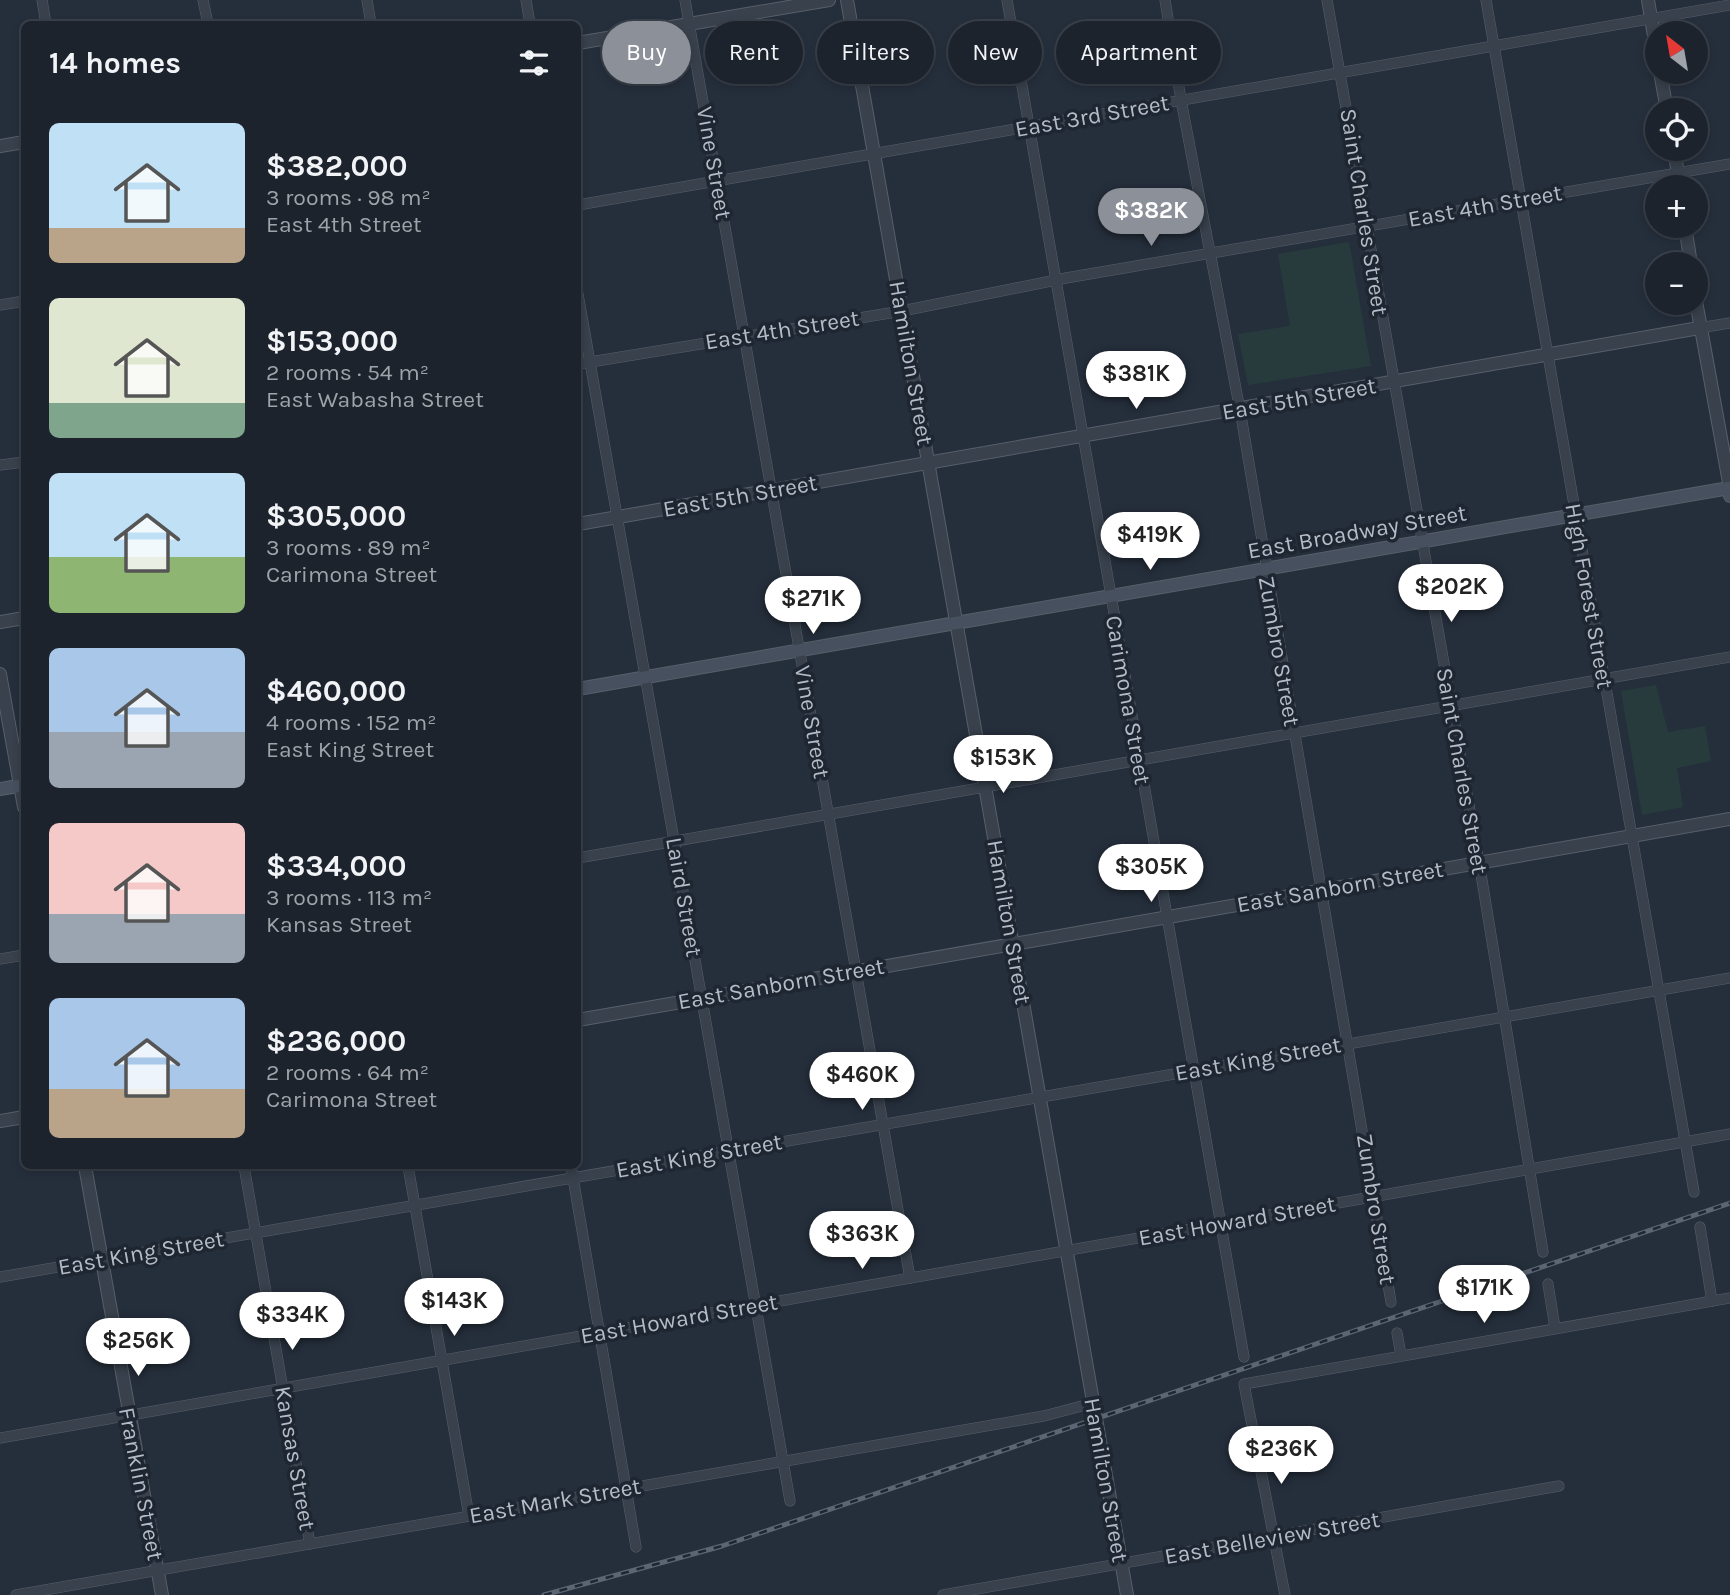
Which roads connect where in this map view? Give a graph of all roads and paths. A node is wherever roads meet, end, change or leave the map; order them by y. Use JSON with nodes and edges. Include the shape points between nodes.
{"nodes":[{"id":1,"x":41,"y":0,"type":"edge"},
{"id":2,"x":204,"y":0,"type":"edge"},
{"id":3,"x":367,"y":0,"type":"edge"},
{"id":4,"x":526,"y":0,"type":"edge"},
{"id":5,"x":685,"y":0,"type":"edge"},
{"id":6,"x":829,"y":0,"type":"edge"},
{"id":7,"x":847,"y":0,"type":"edge"},
{"id":8,"x":1007,"y":0,"type":"edge"},
{"id":9,"x":1165,"y":0,"type":"edge"},
{"id":10,"x":1327,"y":0,"type":"edge"},
{"id":11,"x":1486,"y":0,"type":"edge"},
{"id":12,"x":1648,"y":0,"type":"edge"},
{"id":13,"x":1730,"y":5,"type":"edge"},
{"id":14,"x":1651,"y":19,"type":"junction"},
{"id":15,"x":45,"y":21,"type":"edge"},
{"id":16,"x":208,"y":21,"type":"edge"},
{"id":17,"x":370,"y":21,"type":"edge"},
{"id":18,"x":530,"y":21,"type":"edge"},
{"id":19,"x":688,"y":21,"type":"edge"},
{"id":20,"x":691,"y":24,"type":"edge"},
{"id":21,"x":691,"y":35,"type":"edge"},
{"id":22,"x":602,"y":39,"type":"edge"},
{"id":23,"x":581,"y":42,"type":"edge"},
{"id":24,"x":1494,"y":46,"type":"junction"},
{"id":25,"x":1341,"y":73,"type":"junction"},
{"id":26,"x":1181,"y":100,"type":"junction"},
{"id":27,"x":1027,"y":127,"type":"junction"},
{"id":28,"x":21,"y":142,"type":"edge"},
{"id":29,"x":0,"y":146,"type":"edge"},
{"id":30,"x":874,"y":154,"type":"junction"},
{"id":31,"x":1676,"y":161,"type":"edge"},
{"id":32,"x":1730,"y":164,"type":"edge"},
{"id":33,"x":1678,"y":173,"type":"junction"},
{"id":34,"x":718,"y":181,"type":"junction"},
{"id":35,"x":1521,"y":199,"type":"junction"},
{"id":36,"x":581,"y":204,"type":"edge"},
{"id":37,"x":1365,"y":227,"type":"junction"},
{"id":38,"x":1210,"y":254,"type":"junction"},
{"id":39,"x":1055,"y":282,"type":"junction"},
{"id":40,"x":21,"y":302,"type":"edge"},
{"id":41,"x":0,"y":305,"type":"edge"},
{"id":42,"x":581,"y":310,"type":"edge"},
{"id":43,"x":902,"y":311,"type":"junction"},
{"id":44,"x":1698,"y":315,"type":"edge"},
{"id":45,"x":1730,"y":323,"type":"edge"},
{"id":46,"x":1699,"y":328,"type":"junction"},
{"id":47,"x":745,"y":336,"type":"junction"},
{"id":48,"x":1548,"y":355,"type":"junction"},
{"id":49,"x":590,"y":362,"type":"junction"},
{"id":50,"x":581,"y":364,"type":"edge"},
{"id":51,"x":1393,"y":383,"type":"junction"},
{"id":52,"x":1240,"y":410,"type":"junction"},
{"id":53,"x":1083,"y":437,"type":"junction"},
{"id":54,"x":21,"y":462,"type":"edge"},
{"id":55,"x":929,"y":464,"type":"junction"},
{"id":56,"x":0,"y":466,"type":"edge"},
{"id":57,"x":772,"y":491,"type":"junction"},
{"id":58,"x":1730,"y":491,"type":"edge"},
{"id":59,"x":1575,"y":515,"type":"junction"},
{"id":60,"x":617,"y":518,"type":"junction"},
{"id":61,"x":581,"y":524,"type":"edge"},
{"id":62,"x":1420,"y":542,"type":"junction"},
{"id":63,"x":1265,"y":569,"type":"junction"},
{"id":64,"x":1109,"y":596,"type":"junction"},
{"id":65,"x":21,"y":618,"type":"edge"},
{"id":66,"x":0,"y":622,"type":"edge"},
{"id":67,"x":956,"y":623,"type":"junction"},
{"id":68,"x":800,"y":650,"type":"junction"},
{"id":69,"x":1730,"y":657,"type":"edge"},
{"id":70,"x":0,"y":674,"type":"edge"},
{"id":71,"x":645,"y":677,"type":"junction"},
{"id":72,"x":1603,"y":678,"type":"junction"},
{"id":73,"x":581,"y":688,"type":"edge"},
{"id":74,"x":1450,"y":706,"type":"junction"},
{"id":75,"x":1293,"y":733,"type":"junction"},
{"id":76,"x":1139,"y":760,"type":"junction"},
{"id":77,"x":21,"y":775,"type":"edge"},
{"id":78,"x":21,"y":785,"type":"edge"},
{"id":79,"x":985,"y":788,"type":"junction"},
{"id":80,"x":0,"y":789,"type":"edge"},
{"id":81,"x":829,"y":815,"type":"junction"},
{"id":82,"x":1730,"y":819,"type":"edge"},
{"id":83,"x":1631,"y":836,"type":"junction"},
{"id":84,"x":674,"y":840,"type":"junction"},
{"id":85,"x":581,"y":857,"type":"edge"},
{"id":86,"x":1479,"y":862,"type":"junction"},
{"id":87,"x":1322,"y":891,"type":"junction"},
{"id":88,"x":1165,"y":918,"type":"junction"},
{"id":89,"x":1013,"y":944,"type":"junction"},
{"id":90,"x":21,"y":956,"type":"edge"},
{"id":91,"x":0,"y":959,"type":"edge"},
{"id":92,"x":856,"y":969,"type":"junction"},
{"id":93,"x":1730,"y":978,"type":"edge"},
{"id":94,"x":1659,"y":990,"type":"junction"},
{"id":95,"x":702,"y":998,"type":"junction"},
{"id":96,"x":1504,"y":1017,"type":"junction"},
{"id":97,"x":581,"y":1019,"type":"edge"},
{"id":98,"x":1348,"y":1044,"type":"junction"},
{"id":99,"x":1192,"y":1071,"type":"junction"},
{"id":100,"x":1040,"y":1097,"type":"junction"},
{"id":101,"x":21,"y":1118,"type":"edge"},
{"id":102,"x":0,"y":1121,"type":"edge"},
{"id":103,"x":883,"y":1124,"type":"junction"},
{"id":104,"x":1730,"y":1134,"type":"edge"},
{"id":105,"x":1685,"y":1142,"type":"junction"},
{"id":106,"x":729,"y":1151,"type":"junction"},
{"id":107,"x":86,"y":1169,"type":"edge"},
{"id":108,"x":245,"y":1169,"type":"edge"},
{"id":109,"x":409,"y":1169,"type":"edge"},
{"id":110,"x":572,"y":1169,"type":"edge"},
{"id":111,"x":1531,"y":1169,"type":"junction"},
{"id":112,"x":573,"y":1178,"type":"junction"},
{"id":113,"x":1694,"y":1192,"type":"dead end"},
{"id":114,"x":1374,"y":1197,"type":"junction"},
{"id":115,"x":415,"y":1205,"type":"junction"},
{"id":116,"x":1219,"y":1224,"type":"junction"},
{"id":117,"x":1700,"y":1227,"type":"dead end"},
{"id":118,"x":256,"y":1233,"type":"junction"},
{"id":119,"x":1066,"y":1251,"type":"junction"},
{"id":120,"x":1543,"y":1252,"type":"dead end"},
{"id":121,"x":101,"y":1260,"type":"junction"},
{"id":122,"x":0,"y":1277,"type":"edge"},
{"id":123,"x":910,"y":1278,"type":"junction"},
{"id":124,"x":1548,"y":1284,"type":"dead end"},
{"id":125,"x":1730,"y":1298,"type":"edge"},
{"id":126,"x":1391,"y":1301,"type":"dead end"},
{"id":127,"x":1712,"y":1301,"type":"junction"},
{"id":128,"x":756,"y":1305,"type":"junction"},
{"id":129,"x":1555,"y":1328,"type":"junction"},
{"id":130,"x":600,"y":1332,"type":"junction"},
{"id":131,"x":1397,"y":1334,"type":"dead end"},
{"id":132,"x":1401,"y":1355,"type":"junction"},
{"id":133,"x":1244,"y":1357,"type":"dead end"},
{"id":134,"x":442,"y":1360,"type":"junction"},
{"id":135,"x":283,"y":1388,"type":"junction"},
{"id":136,"x":1093,"y":1403,"type":"junction"},
{"id":137,"x":128,"y":1415,"type":"junction"},
{"id":138,"x":0,"y":1438,"type":"edge"},
{"id":139,"x":783,"y":1460,"type":"junction"},
{"id":140,"x":1559,"y":1486,"type":"dead end"},
{"id":141,"x":627,"y":1488,"type":"junction"},
{"id":142,"x":790,"y":1501,"type":"dead end"},
{"id":143,"x":469,"y":1516,"type":"junction"},
{"id":144,"x":1276,"y":1537,"type":"junction"},
{"id":145,"x":310,"y":1544,"type":"junction"},
{"id":146,"x":636,"y":1547,"type":"dead end"},
{"id":147,"x":1121,"y":1564,"type":"junction"},
{"id":148,"x":157,"y":1570,"type":"junction"},
{"id":149,"x":16,"y":1595,"type":"edge"},
{"id":150,"x":162,"y":1595,"type":"edge"},
{"id":151,"x":943,"y":1595,"type":"edge"},
{"id":152,"x":1126,"y":1595,"type":"edge"},
{"id":153,"x":1285,"y":1595,"type":"edge"}],
"edges":[{"from":1,"to":15,"type":"street"},
{"from":2,"to":16,"type":"street"},
{"from":3,"to":17,"type":"street"},
{"from":4,"to":18,"type":"street"},
{"from":5,"to":19,"type":"street","name":"Vine Street"},
{"from":6,"to":20,"type":"street"},
{"from":7,"to":30,"type":"street","name":"Hamilton Street"},
{"from":8,"to":27,"type":"street","name":"Carimona Street"},
{"from":9,"to":26,"type":"street","name":"Zumbro Street"},
{"from":10,"to":25,"type":"street","name":"Saint Charles Street"},
{"from":11,"to":24,"type":"street","name":"High Forest Street"},
{"from":12,"to":14,"type":"street"},
{"from":13,"to":14,"type":"street","name":"East 3rd Street"},
{"from":14,"to":24,"type":"street","name":"East 3rd Street"},
{"from":21,"to":34,"type":"street","name":"Vine Street"},
{"from":22,"to":23,"type":"street"},
{"from":24,"to":25,"type":"street","name":"East 3rd Street"},
{"from":24,"to":35,"type":"street","name":"High Forest Street"},
{"from":25,"to":26,"type":"street","name":"East 3rd Street"},
{"from":25,"to":37,"type":"street","name":"Saint Charles Street"},
{"from":26,"to":27,"type":"street","name":"East 3rd Street"},
{"from":26,"to":38,"type":"street","name":"Zumbro Street"},
{"from":27,"to":30,"type":"street","name":"East 3rd Street"},
{"from":27,"to":39,"type":"street","name":"Carimona Street"},
{"from":28,"to":29,"type":"street"},
{"from":30,"to":34,"type":"street","name":"East 3rd Street"},
{"from":30,"to":43,"type":"street","name":"Hamilton Street"},
{"from":31,"to":33,"type":"street"},
{"from":32,"to":33,"type":"street","name":"East 4th Street"},
{"from":33,"to":35,"type":"street","name":"East 4th Street"},
{"from":34,"to":36,"type":"street","name":"East 3rd Street"},
{"from":34,"to":47,"type":"street","name":"Vine Street"},
{"from":35,"to":37,"type":"street","name":"East 4th Street"},
{"from":35,"to":48,"type":"street","name":"High Forest Street"},
{"from":37,"to":38,"type":"street","name":"East 4th Street"},
{"from":37,"to":51,"type":"street","name":"Saint Charles Street"},
{"from":38,"to":39,"type":"street","name":"East 4th Street"},
{"from":38,"to":52,"type":"street","name":"Zumbro Street"},
{"from":39,"to":43,"type":"street","name":"East 4th Street"},
{"from":39,"to":53,"type":"street","name":"Carimona Street"},
{"from":40,"to":41,"type":"street"},
{"from":42,"to":49,"type":"street","name":"Laird Street"},
{"from":43,"to":47,"type":"street","name":"East 4th Street"},
{"from":43,"to":55,"type":"street","name":"Hamilton Street"},
{"from":44,"to":46,"type":"street"},
{"from":45,"to":46,"type":"street","name":"East 5th Street"},
{"from":46,"to":48,"type":"street","name":"East 5th Street"},
{"from":46,"to":58,"type":"street"},
{"from":47,"to":49,"type":"street","name":"East 4th Street"},
{"from":47,"to":57,"type":"street","name":"Vine Street"},
{"from":48,"to":51,"type":"street","name":"East 5th Street"},
{"from":48,"to":59,"type":"street","name":"High Forest Street"},
{"from":49,"to":50,"type":"street","name":"East 4th Street"},
{"from":49,"to":60,"type":"street","name":"Laird Street"},
{"from":51,"to":52,"type":"street","name":"East 5th Street"},
{"from":51,"to":62,"type":"street","name":"Saint Charles Street"},
{"from":52,"to":53,"type":"street","name":"East 5th Street"},
{"from":52,"to":63,"type":"street","name":"Zumbro Street"},
{"from":53,"to":55,"type":"street","name":"East 5th Street"},
{"from":53,"to":64,"type":"street","name":"Carimona Street"},
{"from":54,"to":56,"type":"street"},
{"from":55,"to":57,"type":"street","name":"East 5th Street"},
{"from":55,"to":67,"type":"street","name":"Hamilton Street"},
{"from":57,"to":60,"type":"street","name":"East 5th Street"},
{"from":57,"to":68,"type":"street","name":"Vine Street"},
{"from":58,"to":59,"type":"main road","name":"East Broadway Street"},
{"from":59,"to":62,"type":"main road","name":"East Broadway Street"},
{"from":59,"to":72,"type":"street","name":"High Forest Street"},
{"from":60,"to":61,"type":"street","name":"East 5th Street"},
{"from":60,"to":71,"type":"street","name":"Laird Street"},
{"from":62,"to":63,"type":"main road","name":"East Broadway Street"},
{"from":62,"to":74,"type":"street","name":"Saint Charles Street"},
{"from":63,"to":64,"type":"main road","name":"East Broadway Street"},
{"from":63,"to":75,"type":"street","name":"Zumbro Street"},
{"from":64,"to":67,"type":"main road","name":"East Broadway Street"},
{"from":64,"to":76,"type":"street","name":"Carimona Street"},
{"from":65,"to":66,"type":"street"},
{"from":67,"to":68,"type":"main road","name":"East Broadway Street"},
{"from":67,"to":79,"type":"street","name":"Hamilton Street"},
{"from":68,"to":71,"type":"main road","name":"East Broadway Street"},
{"from":68,"to":81,"type":"street","name":"Vine Street"},
{"from":69,"to":72,"type":"street"},
{"from":70,"to":77,"type":"street"},
{"from":71,"to":73,"type":"main road","name":"East Broadway Street"},
{"from":71,"to":84,"type":"street","name":"Laird Street"},
{"from":72,"to":74,"type":"street"},
{"from":72,"to":83,"type":"street","name":"High Forest Street"},
{"from":74,"to":75,"type":"street"},
{"from":74,"to":86,"type":"street","name":"Saint Charles Street"},
{"from":75,"to":76,"type":"street"},
{"from":75,"to":87,"type":"street","name":"Zumbro Street"},
{"from":76,"to":79,"type":"street"},
{"from":76,"to":88,"type":"street","name":"Carimona Street"},
{"from":78,"to":80,"type":"main road"},
{"from":79,"to":81,"type":"street"},
{"from":79,"to":89,"type":"street","name":"Hamilton Street"},
{"from":81,"to":84,"type":"street"},
{"from":81,"to":92,"type":"street","name":"Vine Street"},
{"from":82,"to":83,"type":"street","name":"East Sanborn Street"},
{"from":83,"to":86,"type":"street","name":"East Sanborn Street"},
{"from":83,"to":94,"type":"street","name":"High Forest Street"},
{"from":84,"to":85,"type":"street"},
{"from":84,"to":95,"type":"street","name":"Laird Street"},
{"from":86,"to":87,"type":"street","name":"East Sanborn Street"},
{"from":86,"to":96,"type":"street","name":"Saint Charles Street"},
{"from":87,"to":88,"type":"street","name":"East Sanborn Street"},
{"from":87,"to":98,"type":"street","name":"Zumbro Street"},
{"from":88,"to":89,"type":"street","name":"East Sanborn Street"},
{"from":88,"to":99,"type":"street","name":"Carimona Street"},
{"from":89,"to":92,"type":"street","name":"East Sanborn Street"},
{"from":89,"to":100,"type":"street","name":"Hamilton Street"},
{"from":90,"to":91,"type":"street"},
{"from":92,"to":95,"type":"street","name":"East Sanborn Street"},
{"from":92,"to":103,"type":"street","name":"Vine Street"},
{"from":93,"to":94,"type":"street","name":"East King Street"},
{"from":94,"to":96,"type":"street","name":"East King Street"},
{"from":94,"to":105,"type":"street","name":"High Forest Street"},
{"from":95,"to":97,"type":"street","name":"East Sanborn Street"},
{"from":95,"to":106,"type":"street","name":"Laird Street"},
{"from":96,"to":98,"type":"street","name":"East King Street"},
{"from":96,"to":111,"type":"street","name":"Saint Charles Street"},
{"from":98,"to":99,"type":"street","name":"East King Street"},
{"from":98,"to":114,"type":"street","name":"Zumbro Street"},
{"from":99,"to":100,"type":"street","name":"East King Street"},
{"from":99,"to":116,"type":"street","name":"Carimona Street"},
{"from":100,"to":103,"type":"street","name":"East King Street"},
{"from":100,"to":119,"type":"street","name":"Hamilton Street"},
{"from":101,"to":102,"type":"street"},
{"from":103,"to":106,"type":"street","name":"East King Street"},
{"from":103,"to":123,"type":"street","name":"Vine Street"},
{"from":104,"to":105,"type":"street","name":"East Howard Street"},
{"from":105,"to":111,"type":"street","name":"East Howard Street"},
{"from":105,"to":113,"type":"street","name":"High Forest Street"},
{"from":106,"to":112,"type":"street","name":"East King Street"},
{"from":106,"to":128,"type":"street","name":"Laird Street"},
{"from":107,"to":121,"type":"street","name":"Franklin Street"},
{"from":108,"to":118,"type":"street","name":"Kansas Street"},
{"from":109,"to":115,"type":"street"},
{"from":110,"to":112,"type":"street"},
{"from":111,"to":114,"type":"street","name":"East Howard Street"},
{"from":111,"to":120,"type":"street","name":"Saint Charles Street"},
{"from":112,"to":115,"type":"street","name":"East King Street"},
{"from":112,"to":130,"type":"street"},
{"from":114,"to":116,"type":"street","name":"East Howard Street"},
{"from":114,"to":126,"type":"street","name":"Zumbro Street"},
{"from":115,"to":118,"type":"street","name":"East King Street"},
{"from":115,"to":134,"type":"street"},
{"from":116,"to":119,"type":"street","name":"East Howard Street"},
{"from":116,"to":133,"type":"street","name":"Carimona Street"},
{"from":117,"to":127,"type":"street"},
{"from":118,"to":121,"type":"street","name":"East King Street"},
{"from":118,"to":135,"type":"street","name":"Kansas Street"},
{"from":119,"to":123,"type":"street","name":"East Howard Street"},
{"from":119,"to":136,"type":"street","name":"Hamilton Street"},
{"from":121,"to":122,"type":"street","name":"East King Street"},
{"from":121,"to":137,"type":"street","name":"Franklin Street"},
{"from":123,"to":128,"type":"street","name":"East Howard Street"},
{"from":124,"to":129,"type":"street"},
{"from":125,"to":127,"type":"street"},
{"from":127,"to":129,"type":"street"},
{"from":128,"to":130,"type":"street","name":"East Howard Street"},
{"from":128,"to":139,"type":"street","name":"Laird Street"},
{"from":129,"to":132,"type":"street"},
{"from":130,"to":134,"type":"street","name":"East Howard Street"},
{"from":130,"to":141,"type":"street"},
{"from":131,"to":132,"type":"street"},
{"from":132,"to":144,"type":"street","via":[[1244,1384]]},
{"from":134,"to":135,"type":"street","name":"East Howard Street"},
{"from":134,"to":143,"type":"street"},
{"from":135,"to":137,"type":"street","name":"East Howard Street"},
{"from":135,"to":145,"type":"street","name":"Kansas Street"},
{"from":136,"to":139,"type":"street","name":"East Mark Street","via":[[1044,1416]]},
{"from":136,"to":147,"type":"street","name":"Hamilton Street"},
{"from":137,"to":138,"type":"street","name":"East Howard Street"},
{"from":137,"to":148,"type":"street","name":"Franklin Street"},
{"from":139,"to":141,"type":"street","name":"East Mark Street"},
{"from":139,"to":142,"type":"street","name":"Laird Street"},
{"from":140,"to":144,"type":"street","name":"East Belleview Street"},
{"from":141,"to":143,"type":"street","name":"East Mark Street"},
{"from":141,"to":146,"type":"street"},
{"from":143,"to":145,"type":"street","name":"East Mark Street"},
{"from":144,"to":147,"type":"street","name":"East Belleview Street"},
{"from":144,"to":153,"type":"street"},
{"from":145,"to":148,"type":"street","name":"East Mark Street"},
{"from":147,"to":151,"type":"street","name":"East Belleview Street"},
{"from":147,"to":152,"type":"street","name":"Hamilton Street"},
{"from":148,"to":149,"type":"street","name":"East Mark Street"},
{"from":148,"to":150,"type":"street","name":"Franklin Street"}]}
